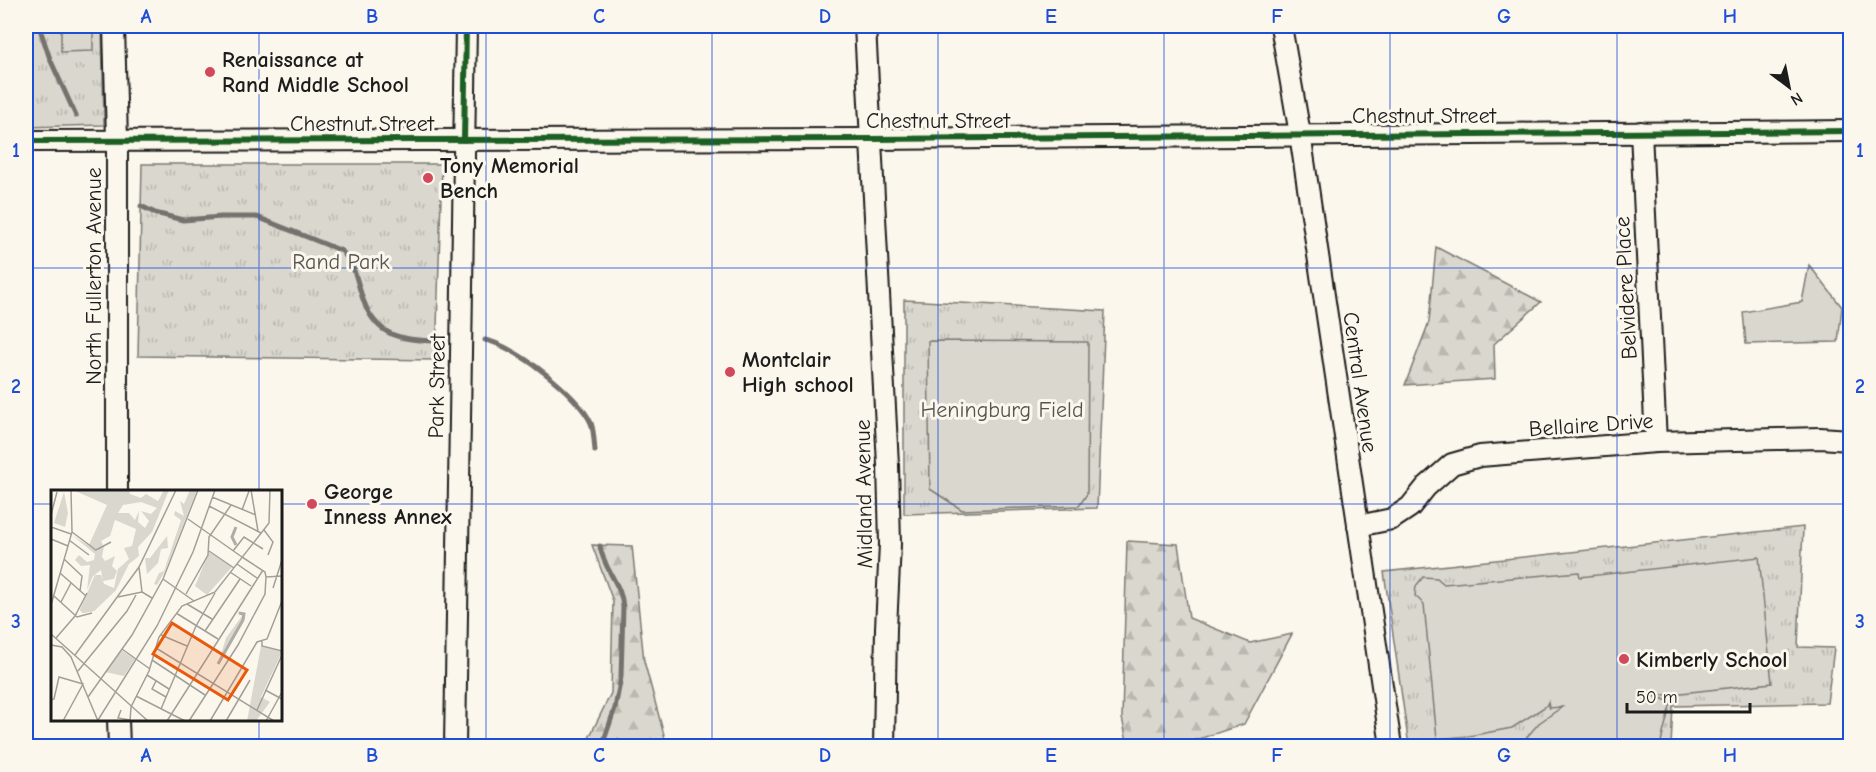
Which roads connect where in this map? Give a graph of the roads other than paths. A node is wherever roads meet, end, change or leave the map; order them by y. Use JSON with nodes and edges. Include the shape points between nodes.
{"nodes":[{"id":1,"x":114,"y":26,"type":"edge"},
{"id":2,"x":466,"y":26,"type":"edge"},
{"id":3,"x":865,"y":26,"type":"edge"},
{"id":4,"x":1281,"y":26,"type":"edge"},
{"id":5,"x":1851,"y":131,"type":"edge"},
{"id":6,"x":1641,"y":132,"type":"junction"},
{"id":7,"x":1300,"y":134,"type":"junction"},
{"id":8,"x":871,"y":138,"type":"junction"},
{"id":9,"x":464,"y":140,"type":"junction"},
{"id":10,"x":26,"y":141,"type":"edge"},
{"id":11,"x":117,"y":141,"type":"junction"},
{"id":12,"x":1851,"y":440,"type":"edge"},
{"id":13,"x":1656,"y":442,"type":"junction"},
{"id":14,"x":117,"y":490,"type":"edge"},
{"id":15,"x":1358,"y":526,"type":"junction"},
{"id":16,"x":118,"y":721,"type":"edge"},
{"id":17,"x":119,"y":747,"type":"edge"},
{"id":18,"x":454,"y":747,"type":"edge"},
{"id":19,"x":884,"y":747,"type":"edge"},
{"id":20,"x":1391,"y":747,"type":"edge"}],
"edges":[{"from":1,"to":11,"type":"street","name":"North Fullerton Avenue"},
{"from":2,"to":9,"type":"street","name":"Park Street"},
{"from":3,"to":8,"type":"street","name":"Midland Avenue"},
{"from":4,"to":7,"type":"street","name":"Central Avenue"},
{"from":5,"to":6,"type":"street","name":"Chestnut Street"},
{"from":6,"to":7,"type":"street","name":"Chestnut Street"},
{"from":6,"to":13,"type":"street","name":"Belvidere Place"},
{"from":7,"to":8,"type":"street","name":"Chestnut Street"},
{"from":7,"to":15,"type":"street","name":"Central Avenue"},
{"from":8,"to":9,"type":"street","name":"Chestnut Street"},
{"from":8,"to":19,"type":"street","name":"Midland Avenue","via":[[890,543]]},
{"from":9,"to":11,"type":"street","name":"Chestnut Street"},
{"from":9,"to":18,"type":"street","name":"Park Street"},
{"from":10,"to":11,"type":"street","name":"Chestnut Street"},
{"from":11,"to":14,"type":"street","name":"North Fullerton Avenue"},
{"from":12,"to":13,"type":"street","name":"Bellaire Drive"},
{"from":13,"to":15,"type":"street","name":"Bellaire Drive","via":[[1480,456],[1452,464],[1410,507],[1392,519]]},
{"from":15,"to":20,"type":"street","name":"Central Avenue"},
{"from":16,"to":17,"type":"street"}]}
